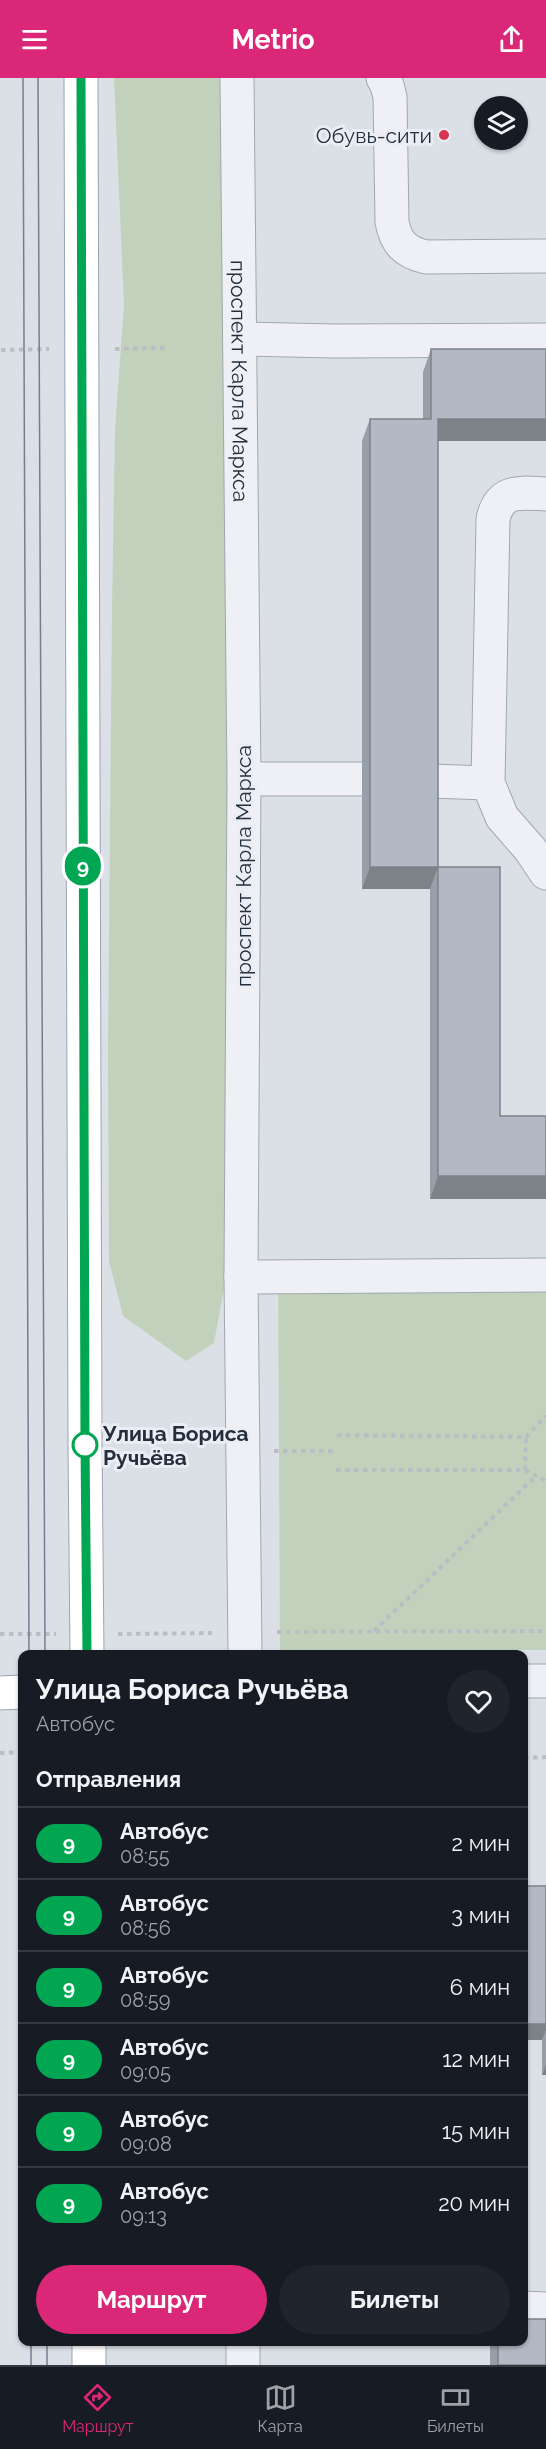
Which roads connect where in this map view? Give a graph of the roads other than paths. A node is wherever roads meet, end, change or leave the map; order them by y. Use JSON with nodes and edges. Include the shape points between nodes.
{"nodes":[{"id":1,"x":81,"y":78,"type":"edge"},
{"id":2,"x":237,"y":78,"type":"edge"},
{"id":3,"x":383,"y":78,"type":"edge"},
{"id":4,"x":546,"y":256,"type":"edge"},
{"id":5,"x":240,"y":339,"type":"junction"},
{"id":6,"x":546,"y":340,"type":"edge"},
{"id":7,"x":546,"y":494,"type":"edge"},
{"id":8,"x":244,"y":779,"type":"junction"},
{"id":9,"x":362,"y":779,"type":"dead end"},
{"id":10,"x":430,"y":781,"type":"edge"},
{"id":11,"x":488,"y":783,"type":"junction"},
{"id":12,"x":546,"y":873,"type":"edge"},
{"id":13,"x":546,"y":1275,"type":"edge"},
{"id":14,"x":241,"y":1277,"type":"junction"},
{"id":15,"x":87,"y":1650,"type":"edge"},
{"id":16,"x":244,"y":1650,"type":"edge"},
{"id":17,"x":528,"y":1681,"type":"edge"},
{"id":18,"x":546,"y":1681,"type":"edge"},
{"id":19,"x":18,"y":1692,"type":"edge"},
{"id":20,"x":0,"y":1693,"type":"edge"},
{"id":21,"x":528,"y":2308,"type":"edge"},
{"id":22,"x":546,"y":2309,"type":"edge"},
{"id":23,"x":89,"y":2346,"type":"edge"},
{"id":24,"x":243,"y":2346,"type":"edge"},
{"id":25,"x":89,"y":2365,"type":"edge"},
{"id":26,"x":243,"y":2365,"type":"edge"}],
"edges":[{"from":1,"to":15,"type":"main road"},
{"from":2,"to":5,"type":"street","name":"проспект Карла Маркса"},
{"from":3,"to":4,"type":"street","via":[[390,97],[392,222],[401,247],[426,257]]},
{"from":5,"to":6,"type":"street"},
{"from":5,"to":8,"type":"street","name":"проспект Карла Маркса"},
{"from":7,"to":11,"type":"street","via":[[510,495],[496,508],[493,519]]},
{"from":8,"to":9,"type":"street"},
{"from":8,"to":14,"type":"street","name":"проспект Карла Маркса"},
{"from":10,"to":11,"type":"street"},
{"from":11,"to":12,"type":"street","via":[[502,817]]},
{"from":13,"to":14,"type":"street"},
{"from":14,"to":16,"type":"street","name":"проспект Карла Маркса"},
{"from":17,"to":18,"type":"street"},
{"from":19,"to":20,"type":"main road"},
{"from":21,"to":22,"type":"street"},
{"from":23,"to":25,"type":"main road"},
{"from":24,"to":26,"type":"street"}]}
